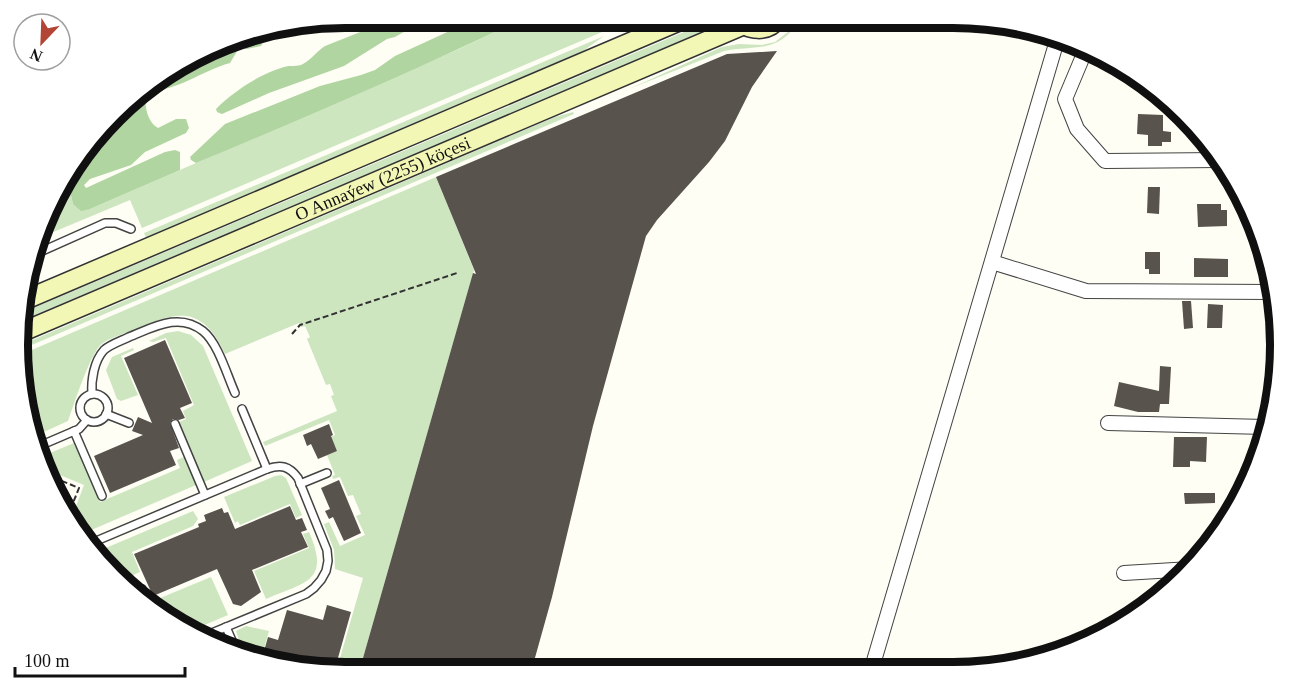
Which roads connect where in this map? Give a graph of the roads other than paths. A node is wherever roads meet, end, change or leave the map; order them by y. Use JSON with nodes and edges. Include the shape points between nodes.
{"nodes":[{"id":1,"x":664,"y":28,"type":"edge"},
{"id":2,"x":726,"y":28,"type":"edge"},
{"id":3,"x":1056,"y":45,"type":"edge"},
{"id":4,"x":1083,"y":56,"type":"edge"},
{"id":5,"x":1210,"y":160,"type":"edge"},
{"id":6,"x":131,"y":229,"type":"dead end"},
{"id":7,"x":43,"y":251,"type":"edge"},
{"id":8,"x":992,"y":262,"type":"junction"},
{"id":9,"x":1266,"y":292,"type":"edge"},
{"id":10,"x":32,"y":297,"type":"edge"},
{"id":11,"x":29,"y":329,"type":"edge"},
{"id":12,"x":235,"y":393,"type":"dead end"},
{"id":13,"x":92,"y":394,"type":"junction"},
{"id":14,"x":242,"y":409,"type":"dead end"},
{"id":15,"x":106,"y":414,"type":"junction"},
{"id":16,"x":87,"y":420,"type":"junction"},
{"id":17,"x":129,"y":423,"type":"dead end"},
{"id":18,"x":1108,"y":423,"type":"dead end"},
{"id":19,"x":175,"y":424,"type":"dead end"},
{"id":20,"x":1260,"y":427,"type":"edge"},
{"id":21,"x":74,"y":431,"type":"junction"},
{"id":22,"x":44,"y":444,"type":"edge"},
{"id":23,"x":267,"y":469,"type":"junction"},
{"id":24,"x":327,"y":473,"type":"dead end"},
{"id":25,"x":300,"y":484,"type":"junction"},
{"id":26,"x":205,"y":495,"type":"junction"},
{"id":27,"x":102,"y":496,"type":"dead end"},
{"id":28,"x":96,"y":541,"type":"edge"},
{"id":29,"x":1178,"y":570,"type":"edge"},
{"id":30,"x":1124,"y":573,"type":"dead end"},
{"id":31,"x":226,"y":627,"type":"junction"},
{"id":32,"x":213,"y":633,"type":"edge"},
{"id":33,"x":232,"y":641,"type":"edge"},
{"id":34,"x":874,"y":662,"type":"edge"}],
"edges":[{"from":1,"to":10,"type":"main road","name":"O Annaýew (2255) köçesi"},
{"from":2,"to":11,"type":"main road","name":"O Annaýew (2255) köçesi"},
{"from":3,"to":8,"type":"street"},
{"from":4,"to":5,"type":"street","via":[[1065,99],[1077,129],[1105,160]]},
{"from":6,"to":7,"type":"lane","via":[[105,223]]},
{"from":8,"to":9,"type":"street","via":[[1086,291]]},
{"from":8,"to":34,"type":"street"},
{"from":12,"to":13,"type":"lane","via":[[210,338],[198,327],[177,321],[163,323],[104,351],[93,374]]},
{"from":13,"to":15,"type":"lane","via":[[105,400]]},
{"from":13,"to":16,"type":"lane","via":[[80,404]]},
{"from":14,"to":23,"type":"lane"},
{"from":15,"to":16,"type":"lane","via":[[96,422]]},
{"from":15,"to":17,"type":"lane"},
{"from":16,"to":21,"type":"lane"},
{"from":18,"to":20,"type":"street"},
{"from":19,"to":26,"type":"lane"},
{"from":21,"to":22,"type":"lane"},
{"from":21,"to":27,"type":"lane"},
{"from":23,"to":25,"type":"lane","via":[[286,466]]},
{"from":23,"to":26,"type":"lane"},
{"from":24,"to":25,"type":"lane"},
{"from":25,"to":31,"type":"lane","via":[[327,550],[328,561],[321,580],[306,594]]},
{"from":26,"to":28,"type":"lane"},
{"from":29,"to":30,"type":"street"},
{"from":31,"to":32,"type":"lane"},
{"from":31,"to":33,"type":"lane"}]}
